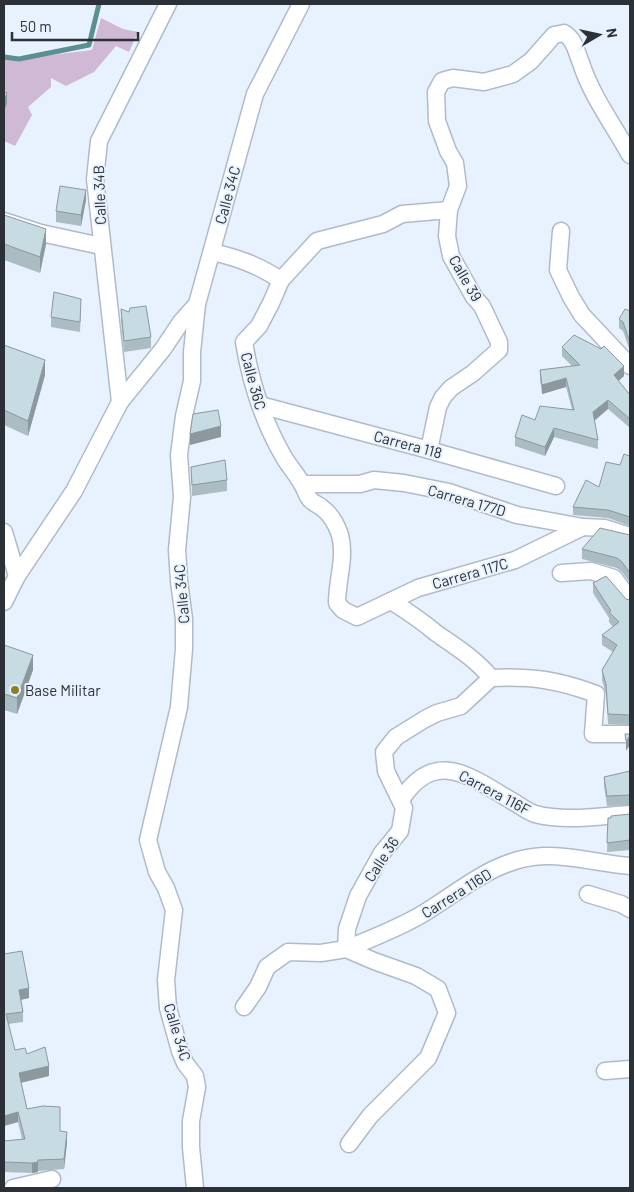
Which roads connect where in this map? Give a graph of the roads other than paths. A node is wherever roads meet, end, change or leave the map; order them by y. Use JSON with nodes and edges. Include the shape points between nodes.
{"nodes":[{"id":1,"x":168,"y":4,"type":"edge"},
{"id":2,"x":301,"y":4,"type":"edge"},
{"id":3,"x":630,"y":155,"type":"edge"},
{"id":4,"x":449,"y":210,"type":"junction"},
{"id":5,"x":4,"y":222,"type":"edge"},
{"id":6,"x":561,"y":231,"type":"dead end"},
{"id":7,"x":101,"y":246,"type":"junction"},
{"id":8,"x":212,"y":252,"type":"junction"},
{"id":9,"x":281,"y":280,"type":"junction"},
{"id":10,"x":197,"y":304,"type":"junction"},
{"id":11,"x":630,"y":366,"type":"edge"},
{"id":12,"x":120,"y":402,"type":"junction"},
{"id":13,"x":260,"y":405,"type":"junction"},
{"id":14,"x":429,"y":450,"type":"junction"},
{"id":15,"x":302,"y":484,"type":"junction"},
{"id":16,"x":556,"y":486,"type":"dead end"},
{"id":17,"x":583,"y":527,"type":"junction"},
{"id":18,"x":4,"y":532,"type":"edge"},
{"id":19,"x":630,"y":536,"type":"edge"},
{"id":20,"x":561,"y":573,"type":"dead end"},
{"id":21,"x":16,"y":576,"type":"junction"},
{"id":22,"x":630,"y":600,"type":"edge"},
{"id":23,"x":391,"y":601,"type":"junction"},
{"id":24,"x":4,"y":602,"type":"edge"},
{"id":25,"x":357,"y":617,"type":"joint"},
{"id":26,"x":492,"y":678,"type":"junction"},
{"id":27,"x":630,"y":734,"type":"edge"},
{"id":28,"x":401,"y":800,"type":"junction"},
{"id":29,"x":630,"y":814,"type":"edge"},
{"id":30,"x":630,"y":866,"type":"edge"},
{"id":31,"x":588,"y":894,"type":"dead end"},
{"id":32,"x":630,"y":909,"type":"edge"},
{"id":33,"x":346,"y":949,"type":"junction"},
{"id":34,"x":244,"y":1006,"type":"dead end"},
{"id":35,"x":630,"y":1069,"type":"edge"},
{"id":36,"x":604,"y":1071,"type":"dead end"},
{"id":37,"x":349,"y":1144,"type":"dead end"},
{"id":38,"x":52,"y":1179,"type":"dead end"},
{"id":39,"x":14,"y":1188,"type":"edge"},
{"id":40,"x":195,"y":1188,"type":"edge"}],
"edges":[{"from":1,"to":7,"type":"street","name":"Calle 34B","via":[[99,141],[95,179]]},
{"from":2,"to":8,"type":"street","name":"Calle 34C","via":[[255,94]]},
{"from":3,"to":4,"type":"street","name":"Calle 39","via":[[600,107],[572,39],[564,33],[554,35],[531,61],[513,74],[484,82],[453,78],[442,81],[436,92],[437,121],[454,163],[458,186]]},
{"from":4,"to":9,"type":"street","name":"Calle 36C","via":[[402,214],[384,224],[317,241]]},
{"from":4,"to":14,"type":"street","name":"Calle 39","via":[[447,236],[451,256],[482,306],[499,342],[499,350],[443,397]]},
{"from":5,"to":7,"type":"street"},
{"from":6,"to":11,"type":"street","via":[[558,270],[571,297],[582,315]]},
{"from":7,"to":12,"type":"street","name":"Calle 34B"},
{"from":8,"to":9,"type":"street","via":[[237,257]]},
{"from":8,"to":10,"type":"street","name":"Calle 34C"},
{"from":9,"to":13,"type":"street","name":"Calle 36C","via":[[259,326],[244,342]]},
{"from":10,"to":12,"type":"street"},
{"from":10,"to":40,"type":"street","name":"Calle 34C","via":[[192,381],[180,456],[182,497],[177,550],[184,619],[180,698],[148,840],[156,872],[174,910],[166,980],[168,1008],[180,1051],[195,1076],[197,1086],[190,1147]]},
{"from":12,"to":21,"type":"street","via":[[74,491]]},
{"from":13,"to":14,"type":"street","name":"Carrera 118"},
{"from":13,"to":15,"type":"street","name":"Calle 36C","via":[[274,439]]},
{"from":14,"to":16,"type":"street","name":"Carrera 118"},
{"from":15,"to":17,"type":"street","name":"Carrera 177D","via":[[360,484],[374,480],[404,483],[449,492],[517,515]]},
{"from":15,"to":25,"type":"street","name":"Calle 36C","via":[[310,500],[334,520],[343,554],[336,590],[337,603]]},
{"from":17,"to":19,"type":"street","name":"Carrera 177D","via":[[606,528]]},
{"from":17,"to":23,"type":"street","name":"Carrera 117C","via":[[514,560],[427,585]]},
{"from":18,"to":21,"type":"street"},
{"from":20,"to":22,"type":"street","via":[[592,572],[614,578]]},
{"from":21,"to":24,"type":"street"},
{"from":23,"to":25,"type":"street","name":"Carrera 117C"},
{"from":23,"to":26,"type":"street","via":[[459,648]]},
{"from":26,"to":27,"type":"street","via":[[545,679],[596,694],[593,734]]},
{"from":26,"to":28,"type":"street","name":"Calle 36","via":[[461,706],[437,713],[396,737],[384,752],[386,771]]},
{"from":28,"to":29,"type":"street","name":"Carrera 116F","via":[[409,787],[430,772],[452,770],[470,776],[533,813],[557,819]]},
{"from":28,"to":33,"type":"street","name":"Calle 36","via":[[404,808],[400,831],[382,852],[358,896],[347,929]]},
{"from":30,"to":33,"type":"street","name":"Carrera 116D","via":[[569,857],[542,856],[517,860],[489,870],[418,916]]},
{"from":31,"to":32,"type":"street"},
{"from":33,"to":34,"type":"street","via":[[321,953],[288,952],[267,967]]},
{"from":33,"to":37,"type":"street","via":[[416,976],[438,989],[447,1012],[428,1058],[370,1116]]},
{"from":35,"to":36,"type":"street"},
{"from":38,"to":39,"type":"street"}]}
